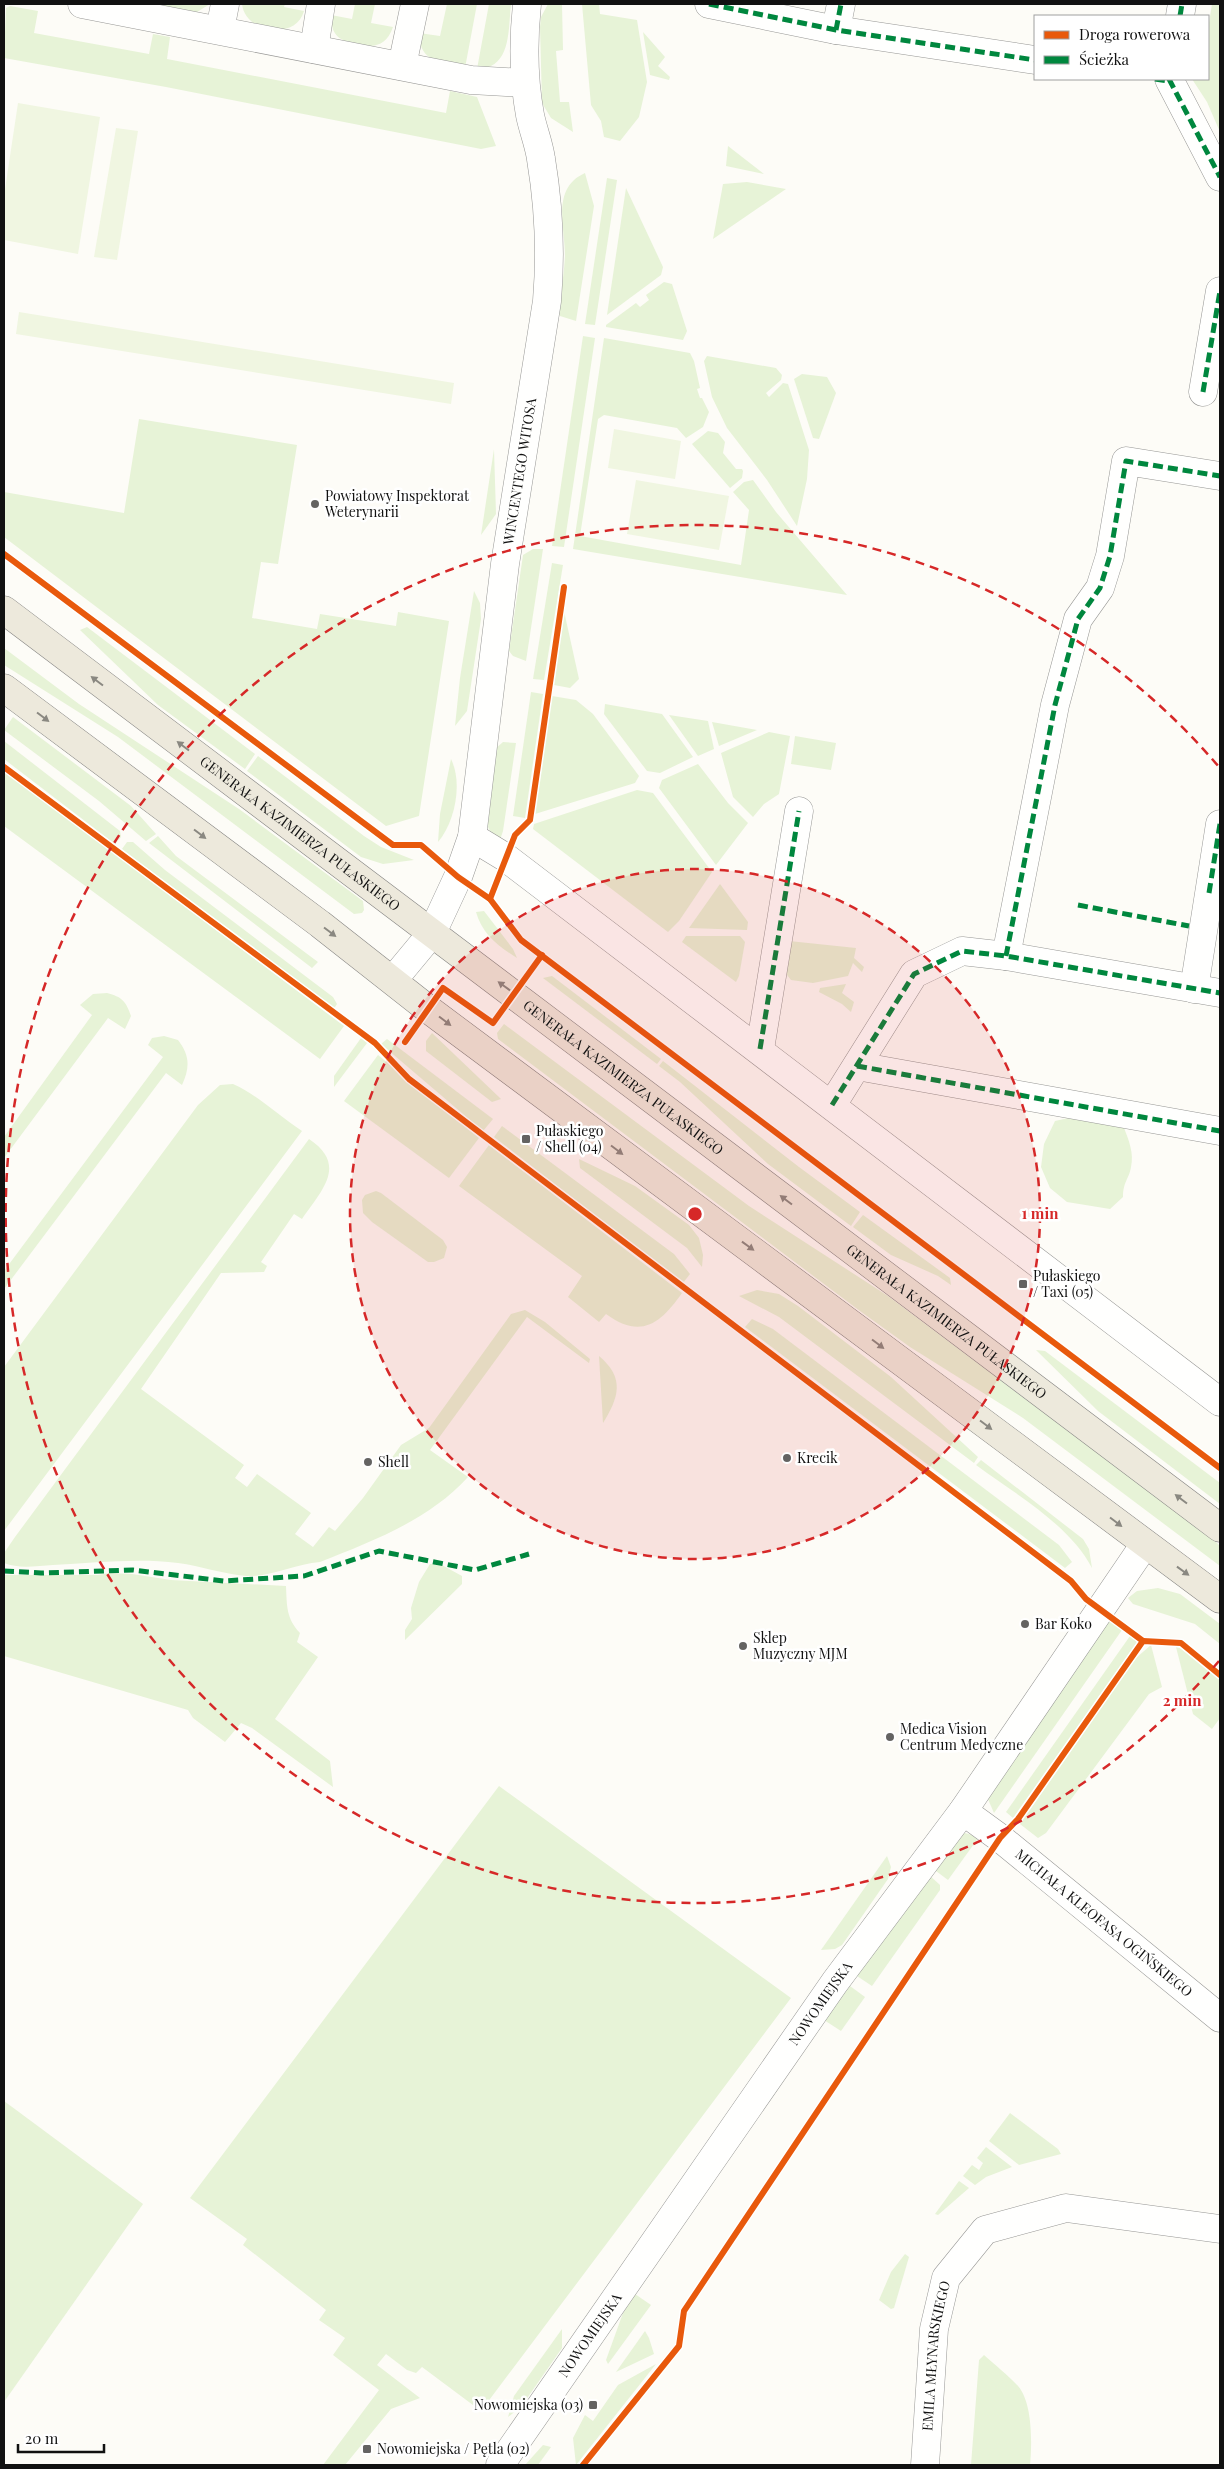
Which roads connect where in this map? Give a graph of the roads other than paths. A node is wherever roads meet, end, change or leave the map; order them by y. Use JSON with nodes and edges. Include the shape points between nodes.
{"nodes":[{"id":1,"x":225,"y":4,"type":"edge"},
{"id":2,"x":321,"y":4,"type":"edge"},
{"id":3,"x":415,"y":4,"type":"edge"},
{"id":4,"x":527,"y":4,"type":"edge"},
{"id":5,"x":709,"y":4,"type":"edge"},
{"id":6,"x":97,"y":5,"type":"edge"},
{"id":7,"x":838,"y":17,"type":"edge"},
{"id":8,"x":220,"y":30,"type":"junction"},
{"id":9,"x":314,"y":49,"type":"junction"},
{"id":10,"x":1034,"y":60,"type":"edge"},
{"id":11,"x":402,"y":66,"type":"junction"},
{"id":12,"x":1165,"y":80,"type":"edge"},
{"id":13,"x":524,"y":83,"type":"junction"},
{"id":14,"x":1220,"y":177,"type":"edge"},
{"id":15,"x":1220,"y":291,"type":"edge"},
{"id":16,"x":1203,"y":392,"type":"dead end"},
{"id":17,"x":1220,"y":476,"type":"edge"},
{"id":18,"x":4,"y":610,"type":"edge"},
{"id":19,"x":4,"y":688,"type":"edge"},
{"id":20,"x":799,"y":811,"type":"dead end"},
{"id":21,"x":1220,"y":824,"type":"edge"},
{"id":22,"x":472,"y":838,"type":"junction"},
{"id":23,"x":432,"y":933,"type":"junction"},
{"id":24,"x":1006,"y":956,"type":"junction"},
{"id":25,"x":393,"y":980,"type":"junction"},
{"id":26,"x":1194,"y":989,"type":"junction"},
{"id":27,"x":1220,"y":993,"type":"edge"},
{"id":28,"x":760,"y":1049,"type":"junction"},
{"id":29,"x":857,"y":1066,"type":"junction"},
{"id":30,"x":832,"y":1105,"type":"junction"},
{"id":31,"x":1220,"y":1131,"type":"edge"},
{"id":32,"x":1220,"y":1402,"type":"edge"},
{"id":33,"x":1220,"y":1528,"type":"edge"},
{"id":34,"x":1145,"y":1544,"type":"junction"},
{"id":35,"x":1220,"y":1599,"type":"edge"},
{"id":36,"x":963,"y":1811,"type":"junction"},
{"id":37,"x":1220,"y":2018,"type":"edge"},
{"id":38,"x":1220,"y":2229,"type":"edge"},
{"id":39,"x":500,"y":2465,"type":"edge"},
{"id":40,"x":925,"y":2465,"type":"edge"}],
"edges":[{"from":1,"to":8,"type":"street"},
{"from":2,"to":9,"type":"street"},
{"from":3,"to":11,"type":"street"},
{"from":4,"to":13,"type":"street","name":"WINCENTEGO WITOSA"},
{"from":5,"to":7,"type":"street"},
{"from":6,"to":8,"type":"street"},
{"from":7,"to":10,"type":"street"},
{"from":8,"to":9,"type":"street"},
{"from":9,"to":11,"type":"street"},
{"from":11,"to":13,"type":"street","via":[[471,80]]},
{"from":12,"to":14,"type":"street"},
{"from":13,"to":22,"type":"street","name":"WINCENTEGO WITOSA","via":[[541,158],[550,226],[550,262],[547,301],[505,564]]},
{"from":15,"to":16,"type":"street"},
{"from":17,"to":24,"type":"street","via":[[1126,461],[1110,556],[1100,588],[1078,619],[1055,705]]},
{"from":23,"to":18,"type":"main road","name":"GENERAŁA KAZIMIERZA PUŁASKIEGO","one_way":true},
{"from":19,"to":25,"type":"main road","one_way":true},
{"from":20,"to":28,"type":"street"},
{"from":21,"to":26,"type":"street"},
{"from":22,"to":23,"type":"street","name":"WINCENTEGO WITOSA"},
{"from":22,"to":28,"type":"street","via":[[505,857]]},
{"from":23,"to":25,"type":"street","name":"WINCENTEGO WITOSA"},
{"from":33,"to":23,"type":"main road","name":"GENERAŁA KAZIMIERZA PUŁASKIEGO","one_way":true},
{"from":24,"to":26,"type":"street"},
{"from":24,"to":29,"type":"street","via":[[962,951],[914,974]]},
{"from":25,"to":34,"type":"main road","one_way":true},
{"from":26,"to":27,"type":"street"},
{"from":28,"to":30,"type":"street"},
{"from":29,"to":30,"type":"street"},
{"from":29,"to":31,"type":"street"},
{"from":30,"to":32,"type":"street"},
{"from":34,"to":35,"type":"main road","one_way":true},
{"from":34,"to":36,"type":"street","name":"NOWOMIEJSKA"},
{"from":36,"to":37,"type":"street","name":"MICHAŁA KLEOFASA OGIŃSKIEGO","via":[[1008,1844]]},
{"from":36,"to":39,"type":"street","name":"NOWOMIEJSKA","via":[[835,1982]]},
{"from":38,"to":40,"type":"street","name":"EMILA MŁYNARSKIEGO","via":[[1066,2208],[985,2230],[946,2278],[934,2329]]}]}
